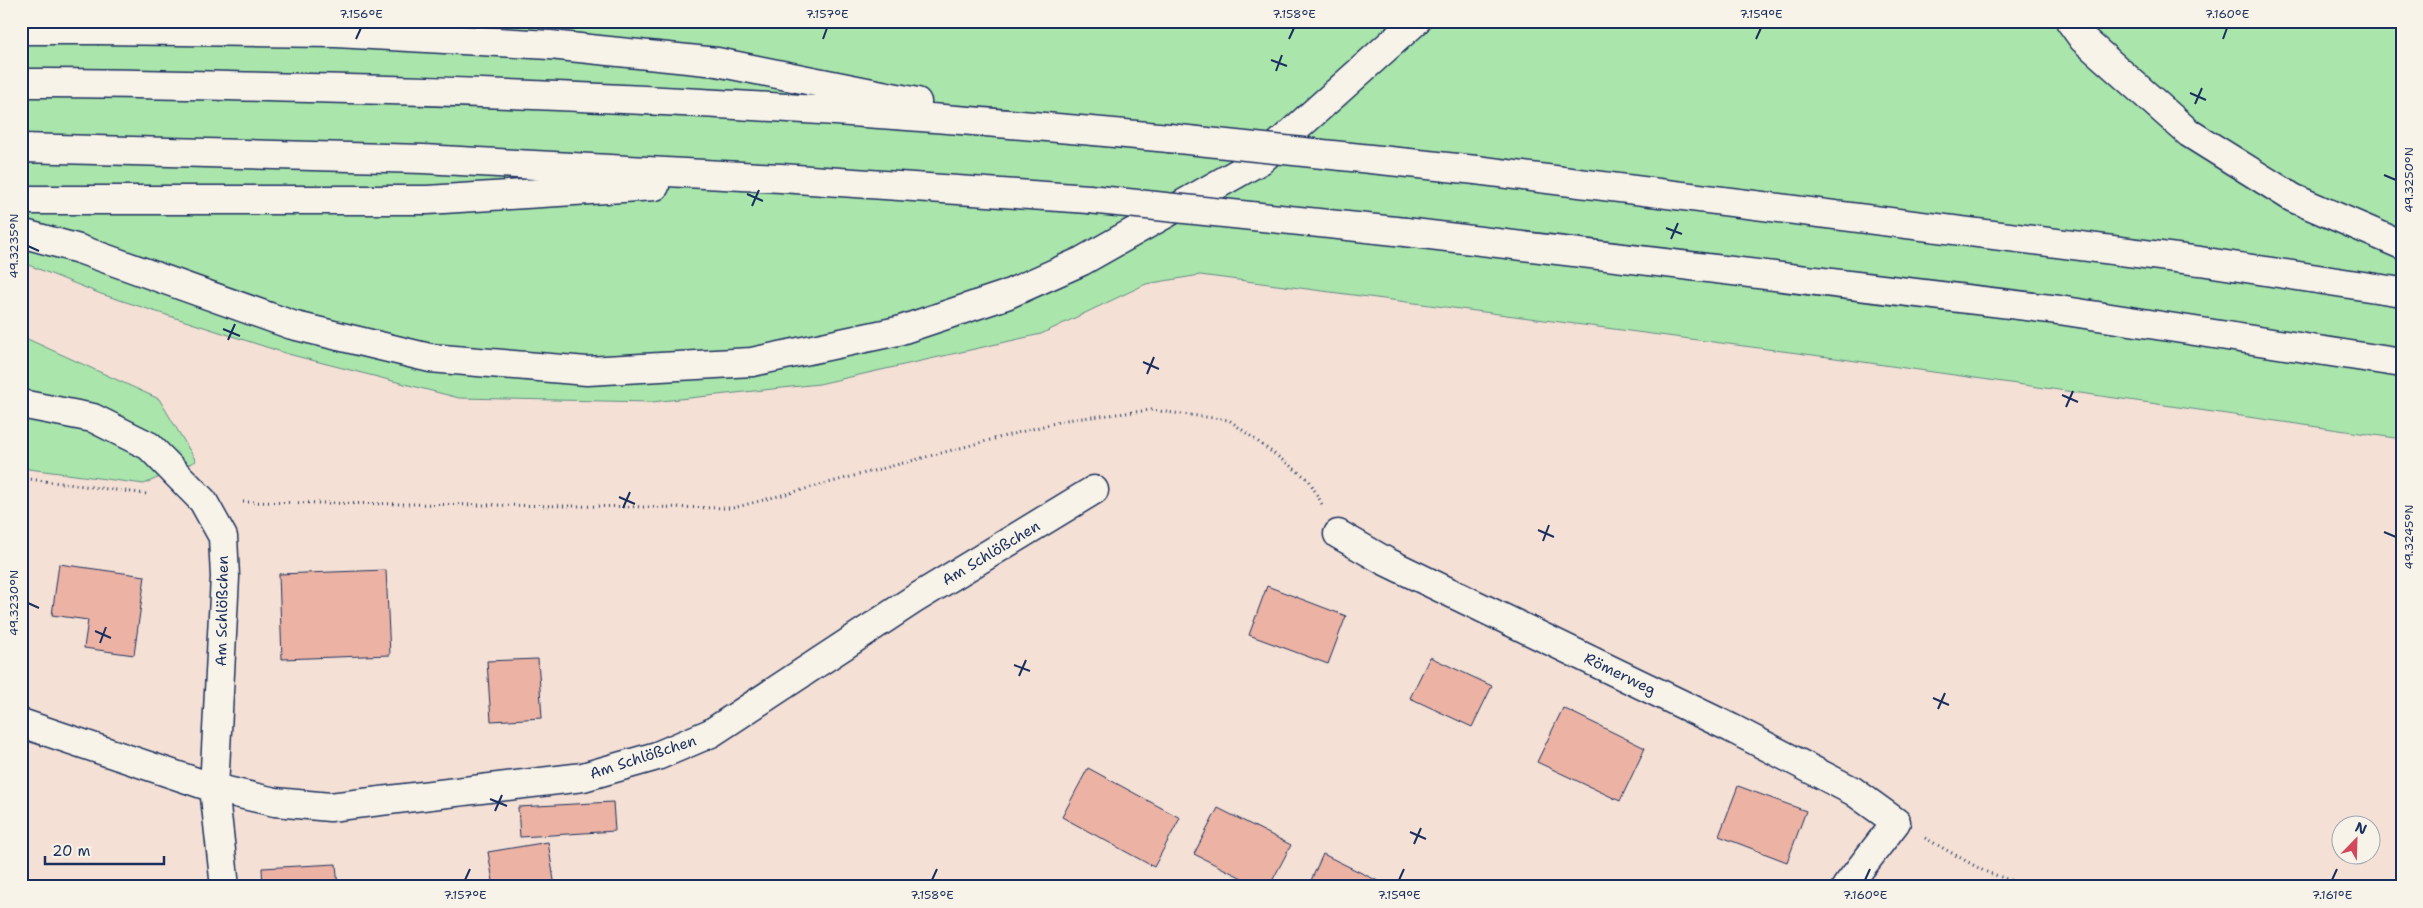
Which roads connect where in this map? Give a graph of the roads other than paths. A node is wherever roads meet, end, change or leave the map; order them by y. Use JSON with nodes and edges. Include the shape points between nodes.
{"nodes":[{"id":1,"x":427,"y":21,"type":"edge"},
{"id":2,"x":1416,"y":21,"type":"edge"},
{"id":3,"x":2070,"y":21,"type":"edge"},
{"id":4,"x":21,"y":30,"type":"edge"},
{"id":5,"x":336,"y":33,"type":"junction"},
{"id":6,"x":21,"y":83,"type":"edge"},
{"id":7,"x":1036,"y":126,"type":"junction"},
{"id":8,"x":33,"y":148,"type":"edge"},
{"id":9,"x":781,"y":178,"type":"junction"},
{"id":10,"x":21,"y":200,"type":"edge"},
{"id":11,"x":21,"y":233,"type":"edge"},
{"id":12,"x":2402,"y":245,"type":"edge"},
{"id":13,"x":2402,"y":292,"type":"edge"},
{"id":14,"x":2402,"y":363,"type":"edge"},
{"id":15,"x":21,"y":404,"type":"edge"},
{"id":16,"x":1094,"y":490,"type":"dead end"},
{"id":17,"x":1338,"y":534,"type":"road end"},
{"id":18,"x":21,"y":723,"type":"edge"},
{"id":19,"x":214,"y":788,"type":"junction"},
{"id":20,"x":225,"y":887,"type":"edge"},
{"id":21,"x":1846,"y":887,"type":"edge"}],
"edges":[{"from":1,"to":5,"type":"main road"},
{"from":2,"to":11,"type":"main road","via":[[1261,160],[1082,261],[1006,295],[898,331],[752,362],[586,371],[430,358],[292,325],[79,249]]},
{"from":3,"to":12,"type":"main road","via":[[2083,39],[2189,132],[2293,198]]},
{"from":4,"to":5,"type":"main road","bridge":true},
{"from":5,"to":7,"type":"main road","via":[[550,45],[717,62]]},
{"from":6,"to":7,"type":"main road","via":[[529,95],[784,107]]},
{"from":7,"to":13,"type":"main road","bridge":true,"via":[[1476,170],[2200,261]]},
{"from":8,"to":9,"type":"main road","via":[[423,159]]},
{"from":9,"to":10,"type":"main road","via":[[427,200]]},
{"from":9,"to":14,"type":"main road","bridge":true,"via":[[1088,198],[1405,232],[2059,310]]},
{"from":15,"to":19,"type":"main road","name":"Am Schlößchen","via":[[93,418],[149,446],[203,501],[222,537],[225,578]]},
{"from":16,"to":19,"type":"main road","name":"Am Schlößchen","via":[[913,600],[711,733],[657,756],[583,776],[330,807],[275,802]]},
{"from":17,"to":21,"type":"main road","name":"Römerweg","via":[[1385,561],[1731,728],[1853,791],[1896,822]]},
{"from":18,"to":19,"type":"main road","name":"Am Schlößchen"},
{"from":19,"to":20,"type":"main road","name":"Am Schlößchen"}]}
